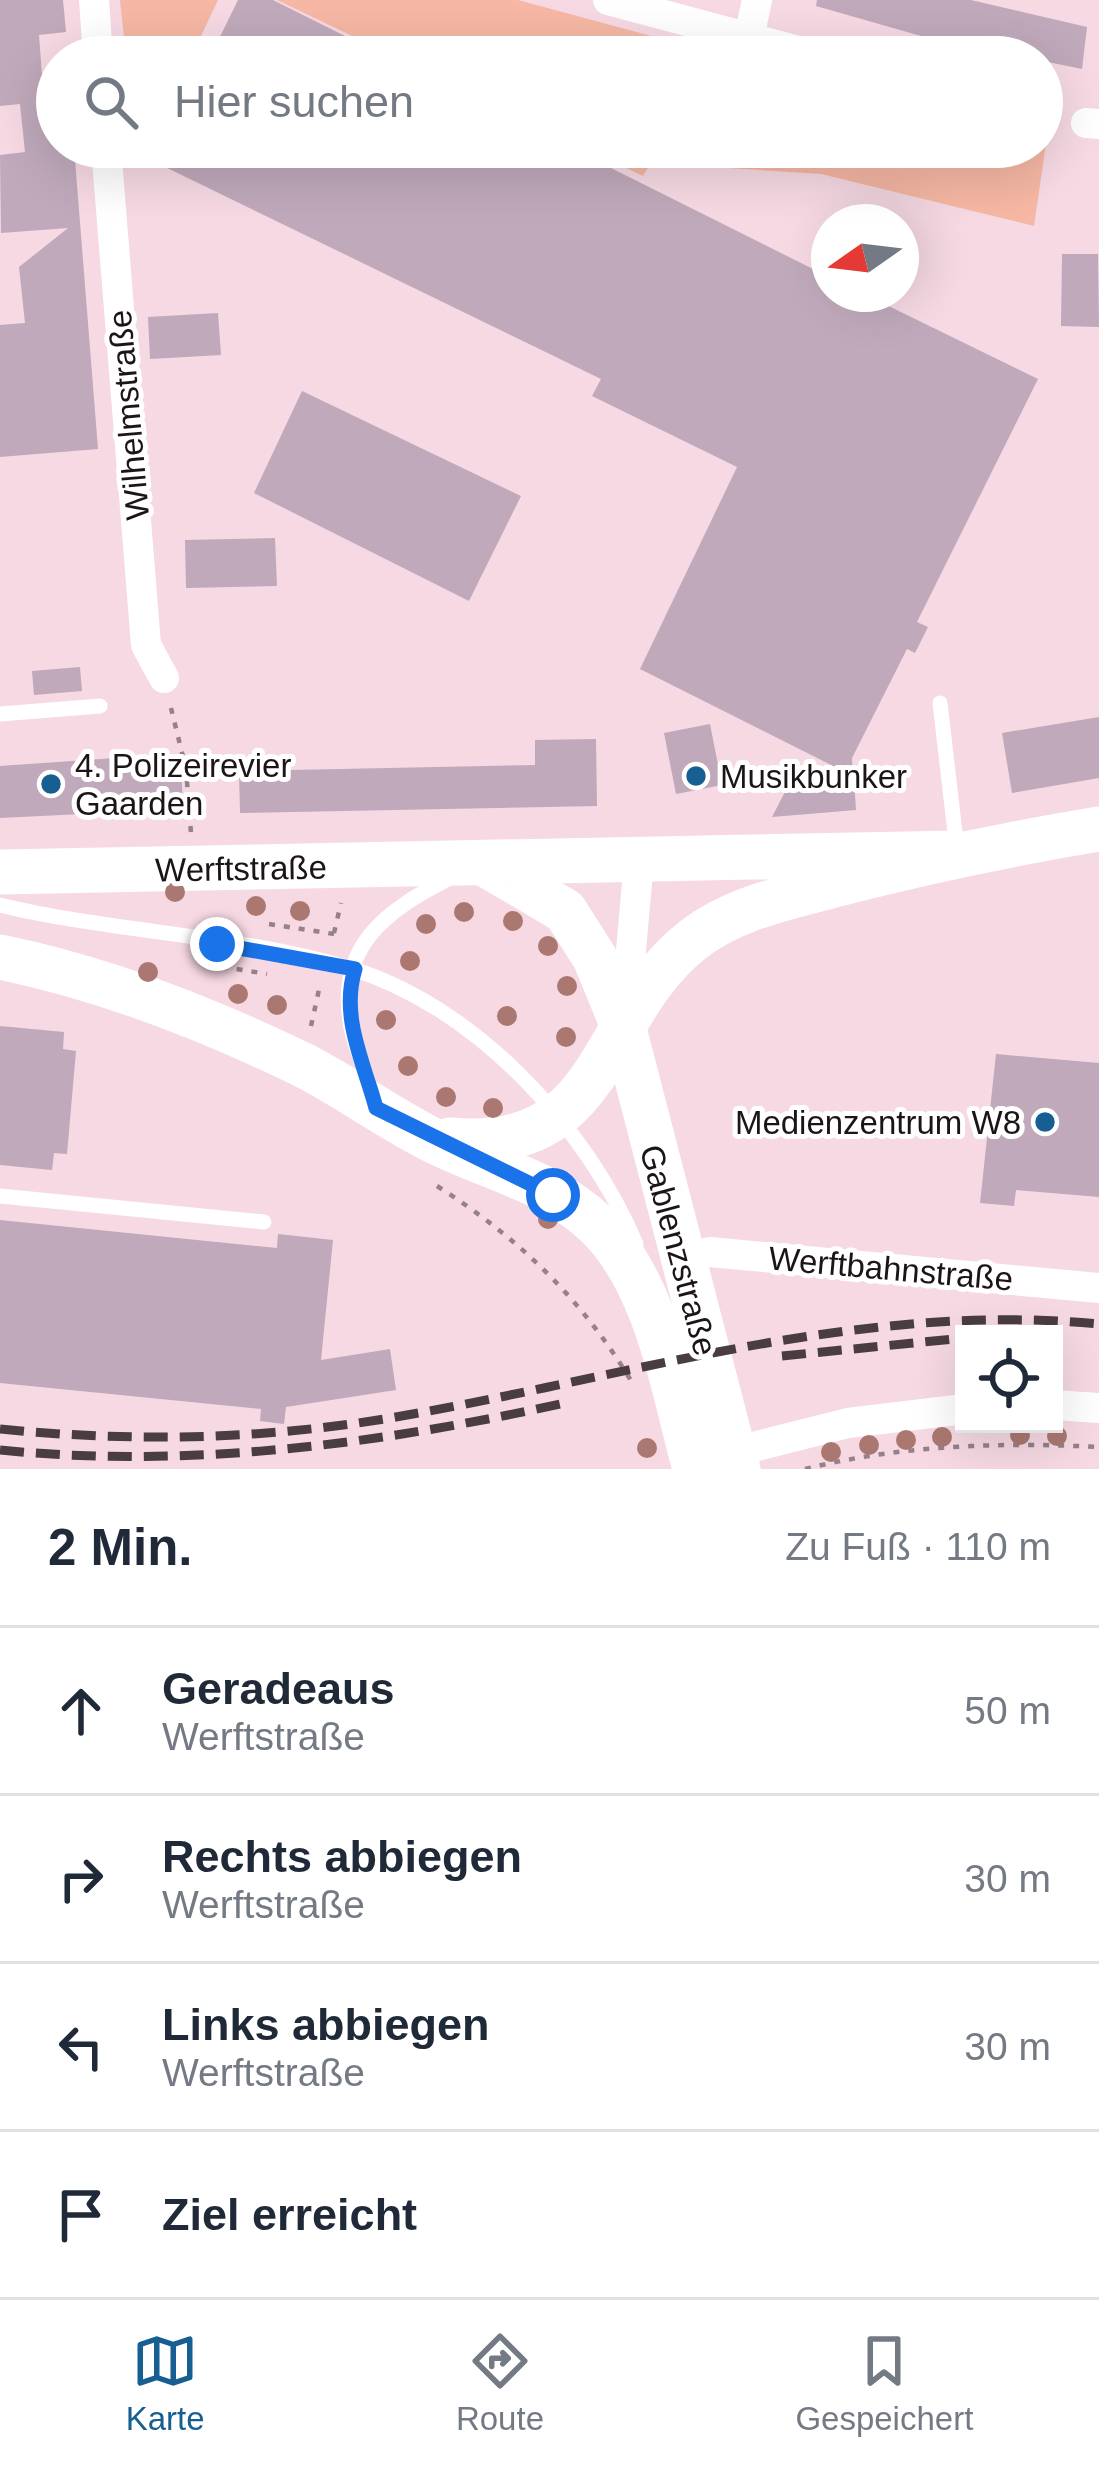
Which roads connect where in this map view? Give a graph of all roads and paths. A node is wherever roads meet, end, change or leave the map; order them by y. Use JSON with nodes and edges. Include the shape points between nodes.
{"nodes":[{"id":1,"x":94,"y":0,"type":"edge"},
{"id":2,"x":608,"y":0,"type":"edge"},
{"id":3,"x":757,"y":0,"type":"edge"},
{"id":4,"x":97,"y":36,"type":"edge"},
{"id":5,"x":742,"y":36,"type":"edge"},
{"id":6,"x":749,"y":36,"type":"edge"},
{"id":7,"x":108,"y":168,"type":"edge"},
{"id":8,"x":164,"y":678,"type":"joint"},
{"id":9,"x":940,"y":703,"type":"dead end"},
{"id":10,"x":100,"y":706,"type":"dead end"},
{"id":11,"x":0,"y":714,"type":"edge"},
{"id":12,"x":1099,"y":829,"type":"edge"},
{"id":13,"x":191,"y":832,"type":"dead end"},
{"id":14,"x":957,"y":853,"type":"junction"},
{"id":15,"x":639,"y":861,"type":"junction"},
{"id":16,"x":482,"y":863,"type":"junction"},
{"id":17,"x":0,"y":872,"type":"edge"},
{"id":18,"x":0,"y":903,"type":"edge"},
{"id":19,"x":37,"y":914,"type":"junction"},
{"id":20,"x":0,"y":918,"type":"edge"},
{"id":21,"x":0,"y":958,"type":"edge"},
{"id":22,"x":355,"y":969,"type":"junction"},
{"id":23,"x":623,"y":1029,"type":"junction"},
{"id":24,"x":376,"y":1108,"type":"junction"},
{"id":25,"x":561,"y":1114,"type":"junction"},
{"id":26,"x":429,"y":1160,"type":"junction"},
{"id":27,"x":0,"y":1196,"type":"edge"},
{"id":28,"x":264,"y":1222,"type":"dead end"},
{"id":29,"x":683,"y":1259,"type":"junction"},
{"id":30,"x":1099,"y":1288,"type":"edge"},
{"id":31,"x":664,"y":1348,"type":"junction"},
{"id":32,"x":676,"y":1394,"type":"junction"},
{"id":33,"x":1063,"y":1406,"type":"edge"},
{"id":34,"x":1099,"y":1408,"type":"edge"},
{"id":35,"x":955,"y":1410,"type":"edge"},
{"id":36,"x":1099,"y":1447,"type":"edge"},
{"id":37,"x":715,"y":1463,"type":"edge"},
{"id":38,"x":806,"y":1469,"type":"edge"}],
"edges":[{"from":1,"to":4,"type":"street"},
{"from":2,"to":5,"type":"street"},
{"from":3,"to":6,"type":"street"},
{"from":7,"to":8,"type":"street","name":"Wilhelmstraße","via":[[146,645]]},
{"from":8,"to":13,"type":"path"},
{"from":9,"to":14,"type":"lane"},
{"from":10,"to":11,"type":"lane"},
{"from":12,"to":14,"type":"main road","name":"Werftstraße"},
{"from":14,"to":15,"type":"main road","name":"Werftstraße"},
{"from":14,"to":23,"type":"main road","name":"Werftstraße","via":[[746,909],[696,937],[659,971]]},
{"from":15,"to":16,"type":"main road","name":"Werftstraße"},
{"from":15,"to":23,"type":"street"},
{"from":16,"to":17,"type":"main road","name":"Werftstraße"},
{"from":16,"to":22,"type":"lane","via":[[378,921]]},
{"from":16,"to":23,"type":"main road","via":[[565,911],[586,939]]},
{"from":18,"to":19,"type":"lane","name":"Werftstraße"},
{"from":19,"to":20,"type":"lane","name":"Werftstraße"},
{"from":19,"to":22,"type":"lane","name":"Werftstraße"},
{"from":21,"to":24,"type":"main road","name":"Werftstraße","via":[[58,969],[181,1012]]},
{"from":22,"to":24,"type":"lane","via":[[352,1032]]},
{"from":22,"to":25,"type":"lane","name":"Werftstraße","via":[[458,1025]]},
{"from":23,"to":25,"type":"main road","name":"Werftstraße"},
{"from":23,"to":29,"type":"main road","name":"Gablenzstraße"},
{"from":24,"to":26,"type":"main road","name":"Werftstraße"},
{"from":25,"to":26,"type":"main road","name":"Werftstraße","via":[[504,1142]]},
{"from":25,"to":31,"type":"lane","name":"Werftstraße","via":[[612,1191]]},
{"from":26,"to":31,"type":"path","via":[[584,1309]]},
{"from":26,"to":31,"type":"main road","name":"Werftstraße","via":[[540,1185],[597,1225],[635,1275]]},
{"from":27,"to":28,"type":"lane"},
{"from":29,"to":30,"type":"street","name":"Werftbahnstraße","via":[[710,1252]]},
{"from":29,"to":31,"type":"main road","name":"Gablenzstraße"},
{"from":31,"to":32,"type":"main road","name":"Gablenzstraße"},
{"from":31,"to":32,"type":"path"},
{"from":32,"to":37,"type":"main road","name":"Gablenzstraße"},
{"from":33,"to":34,"type":"street"},
{"from":35,"to":37,"type":"street","via":[[848,1423]]},
{"from":36,"to":38,"type":"path","via":[[975,1445]]}]}
